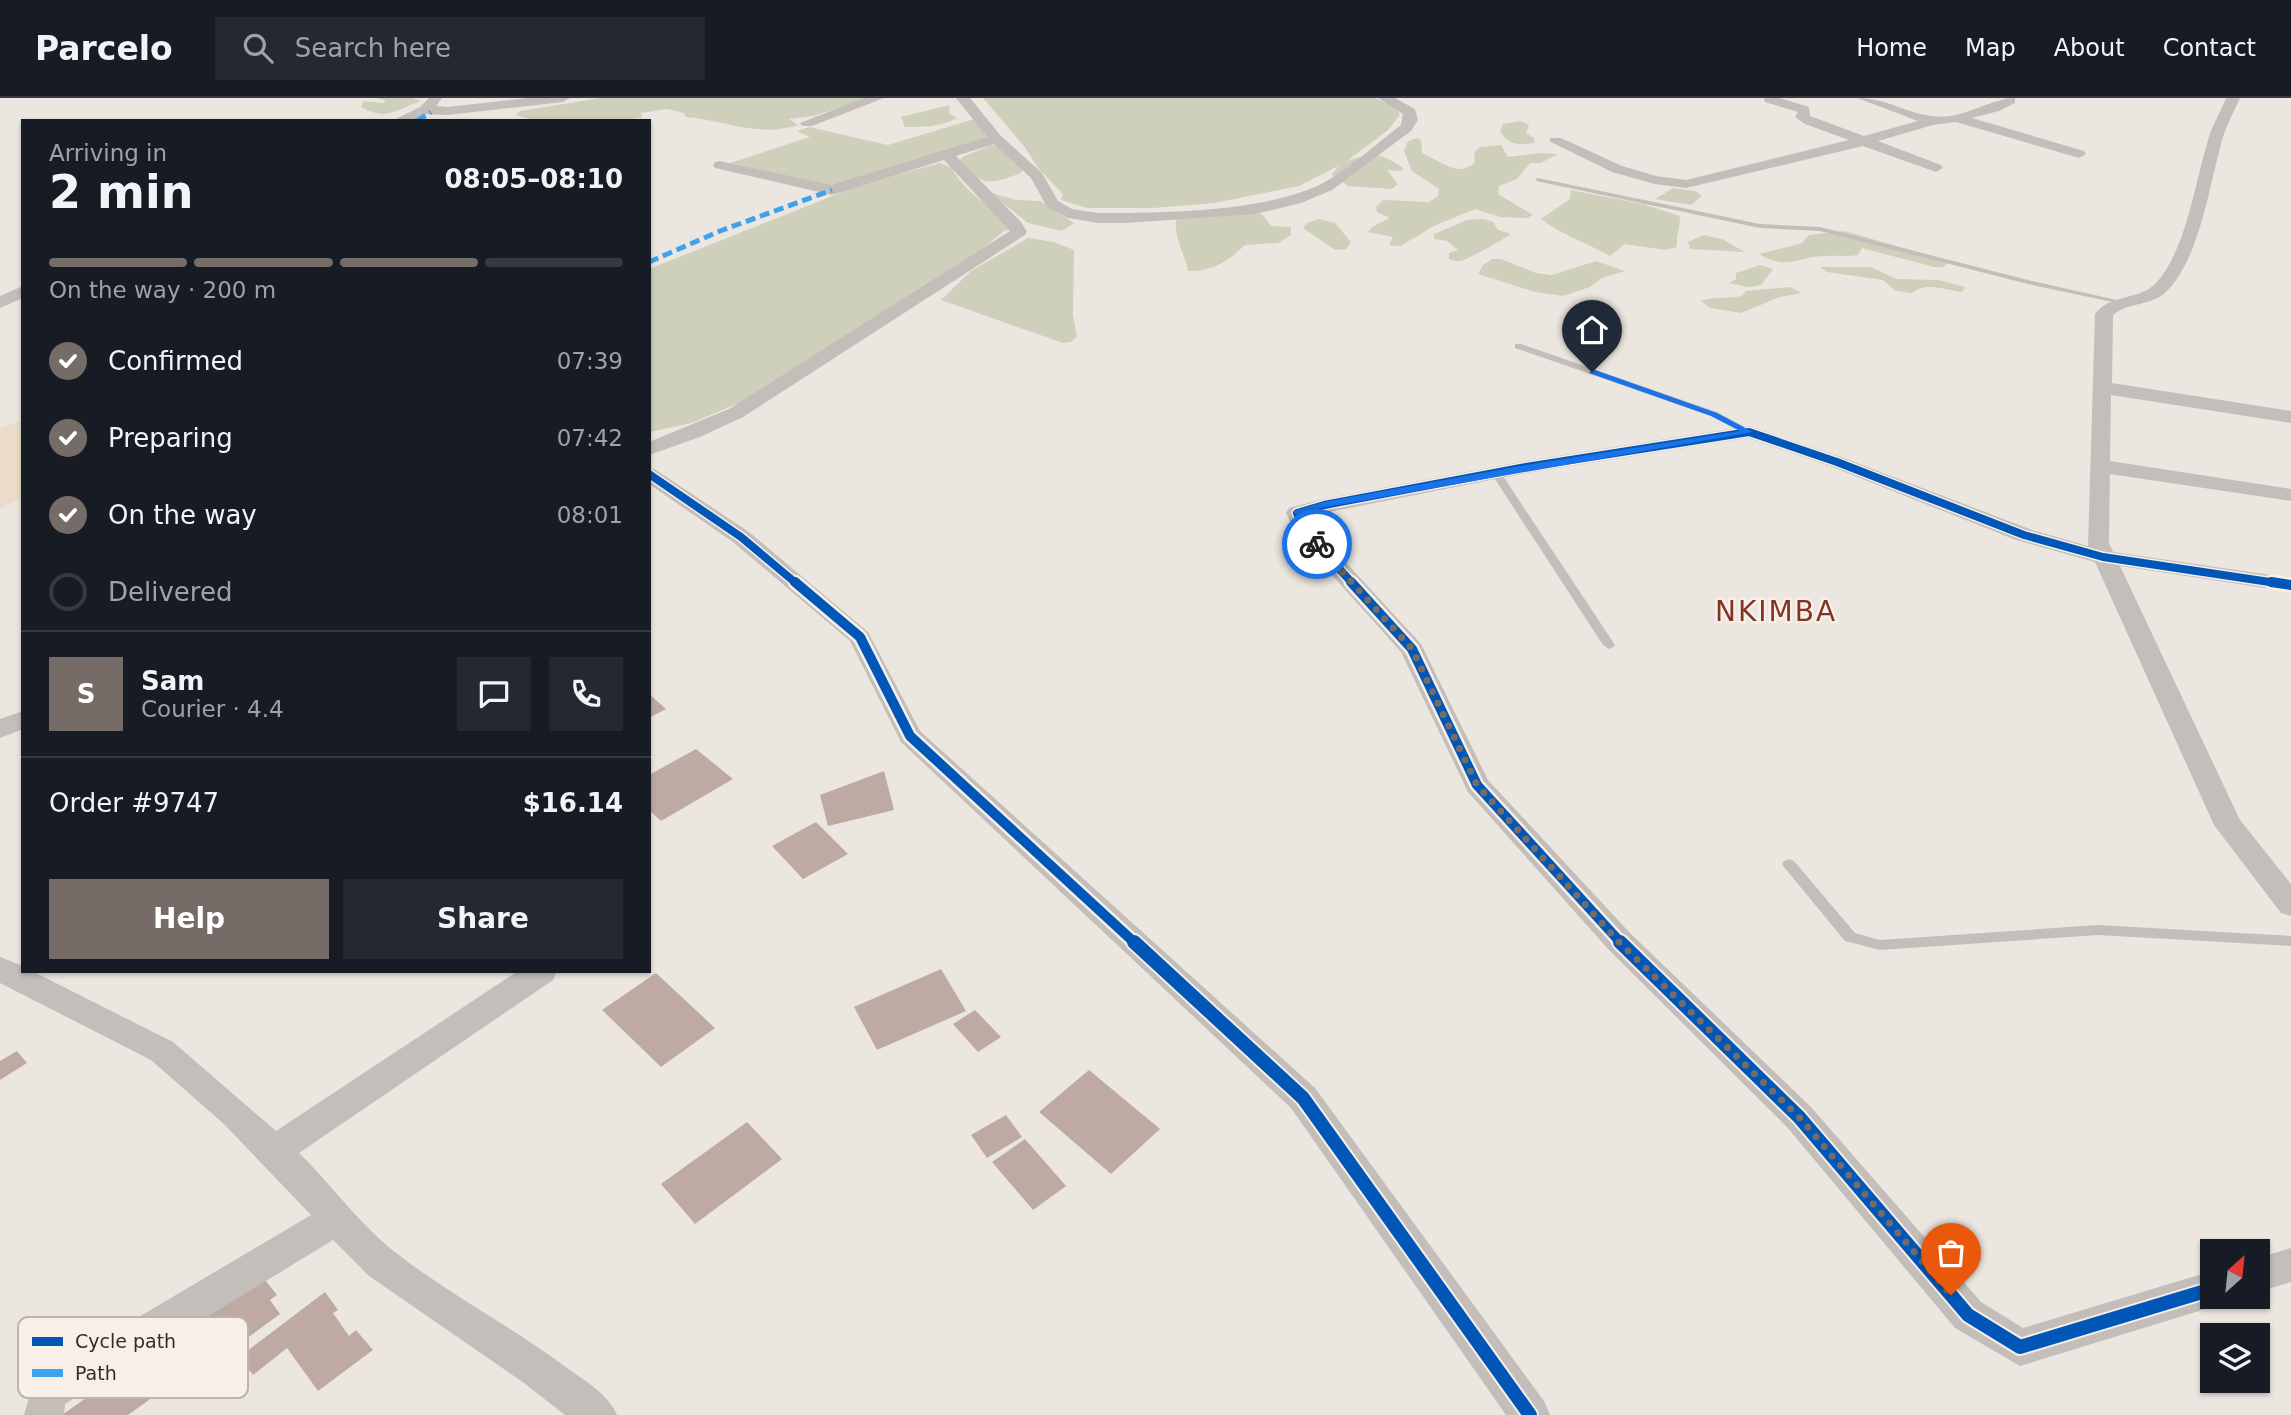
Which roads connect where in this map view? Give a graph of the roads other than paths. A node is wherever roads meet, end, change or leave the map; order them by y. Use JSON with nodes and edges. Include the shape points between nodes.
{"nodes":[{"id":1,"x":437,"y":98,"type":"edge"},
{"id":2,"x":563,"y":98,"type":"edge"},
{"id":3,"x":877,"y":98,"type":"edge"},
{"id":4,"x":1385,"y":98,"type":"edge"},
{"id":5,"x":1864,"y":98,"type":"edge"},
{"id":6,"x":2006,"y":98,"type":"edge"},
{"id":7,"x":2233,"y":98,"type":"edge"},
{"id":8,"x":1770,"y":99,"type":"edge"},
{"id":9,"x":959,"y":101,"type":"edge"},
{"id":10,"x":425,"y":110,"type":"junction"},
{"id":11,"x":1957,"y":118,"type":"junction"},
{"id":12,"x":404,"y":119,"type":"edge"},
{"id":13,"x":1932,"y":121,"type":"junction"},
{"id":14,"x":807,"y":123,"type":"dead end"},
{"id":15,"x":996,"y":139,"type":"junction"},
{"id":16,"x":1556,"y":141,"type":"dead end"},
{"id":17,"x":1864,"y":141,"type":"junction"},
{"id":18,"x":2079,"y":154,"type":"dead end"},
{"id":19,"x":947,"y":155,"type":"junction"},
{"id":20,"x":719,"y":165,"type":"dead end"},
{"id":21,"x":1936,"y":168,"type":"dead end"},
{"id":22,"x":1538,"y":180,"type":"dead end"},
{"id":23,"x":21,"y":292,"type":"edge"},
{"id":24,"x":2122,"y":302,"type":"junction"},
{"id":25,"x":0,"y":303,"type":"edge"},
{"id":26,"x":1518,"y":346,"type":"dead end"},
{"id":27,"x":2104,"y":387,"type":"junction"},
{"id":28,"x":2291,"y":417,"type":"edge"},
{"id":29,"x":1749,"y":432,"type":"junction"},
{"id":30,"x":651,"y":448,"type":"edge"},
{"id":31,"x":2101,"y":466,"type":"junction"},
{"id":32,"x":1496,"y":473,"type":"junction"},
{"id":33,"x":651,"y":475,"type":"edge"},
{"id":34,"x":2291,"y":495,"type":"edge"},
{"id":35,"x":2103,"y":557,"type":"junction"},
{"id":36,"x":2291,"y":585,"type":"edge"},
{"id":37,"x":1609,"y":645,"type":"dead end"},
{"id":38,"x":21,"y":720,"type":"edge"},
{"id":39,"x":0,"y":729,"type":"edge"},
{"id":40,"x":1789,"y":864,"type":"dead end"},
{"id":41,"x":2285,"y":892,"type":"edge"},
{"id":42,"x":2291,"y":941,"type":"edge"},
{"id":43,"x":0,"y":969,"type":"edge"},
{"id":44,"x":539,"y":973,"type":"edge"},
{"id":45,"x":274,"y":1151,"type":"junction"},
{"id":46,"x":336,"y":1219,"type":"junction"},
{"id":47,"x":2291,"y":1265,"type":"edge"},
{"id":48,"x":2270,"y":1271,"type":"edge"},
{"id":49,"x":2200,"y":1293,"type":"edge"},
{"id":50,"x":174,"y":1317,"type":"edge"},
{"id":51,"x":597,"y":1415,"type":"edge"},
{"id":52,"x":1530,"y":1415,"type":"edge"}],
"edges":[{"from":1,"to":10,"type":"street"},
{"from":2,"to":10,"type":"street"},
{"from":3,"to":14,"type":"street"},
{"from":4,"to":15,"type":"street","via":[[1410,112],[1411,120],[1352,170],[1296,200],[1230,211],[1126,218],[1068,213],[1052,204],[1037,176]]},
{"from":5,"to":13,"type":"street"},
{"from":6,"to":11,"type":"street","via":[[2010,100],[2005,104]]},
{"from":7,"to":24,"type":"street","via":[[2168,278],[2143,299]]},
{"from":8,"to":17,"type":"street","via":[[1804,110],[1802,117]]},
{"from":9,"to":15,"type":"street"},
{"from":10,"to":12,"type":"street"},
{"from":11,"to":13,"type":"street"},
{"from":11,"to":18,"type":"street"},
{"from":13,"to":17,"type":"street"},
{"from":15,"to":19,"type":"street"},
{"from":16,"to":17,"type":"street","via":[[1617,169],[1686,184]]},
{"from":17,"to":21,"type":"street"},
{"from":19,"to":20,"type":"street","via":[[832,190]]},
{"from":19,"to":30,"type":"street","via":[[1019,232],[736,413]]},
{"from":22,"to":24,"type":"lane","via":[[1760,226],[1820,229]]},
{"from":23,"to":25,"type":"street"},
{"from":24,"to":27,"type":"street","via":[[2105,314]]},
{"from":26,"to":29,"type":"lane","via":[[1714,414]]},
{"from":27,"to":28,"type":"street"},
{"from":27,"to":31,"type":"street"},
{"from":29,"to":32,"type":"street"},
{"from":29,"to":35,"type":"street","via":[[2024,536]]},
{"from":31,"to":34,"type":"street"},
{"from":31,"to":35,"type":"street","via":[[2098,543]]},
{"from":32,"to":37,"type":"lane"},
{"from":32,"to":49,"type":"street","via":[[1297,513],[1306,531],[1412,649],[1477,785],[1619,942],[1799,1117],[1968,1315],[2020,1347]]},
{"from":33,"to":52,"type":"street","via":[[741,537],[860,637],[910,736],[1303,1098]]},
{"from":35,"to":36,"type":"street"},
{"from":35,"to":41,"type":"street","via":[[2228,825]]},
{"from":38,"to":39,"type":"street"},
{"from":40,"to":42,"type":"lane","via":[[1850,937],[1880,945],[2098,930]]},
{"from":43,"to":45,"type":"street","via":[[162,1051]]},
{"from":44,"to":45,"type":"street"},
{"from":45,"to":46,"type":"street"},
{"from":46,"to":50,"type":"street"},
{"from":46,"to":51,"type":"street","via":[[382,1264]]},
{"from":47,"to":48,"type":"street"}]}
